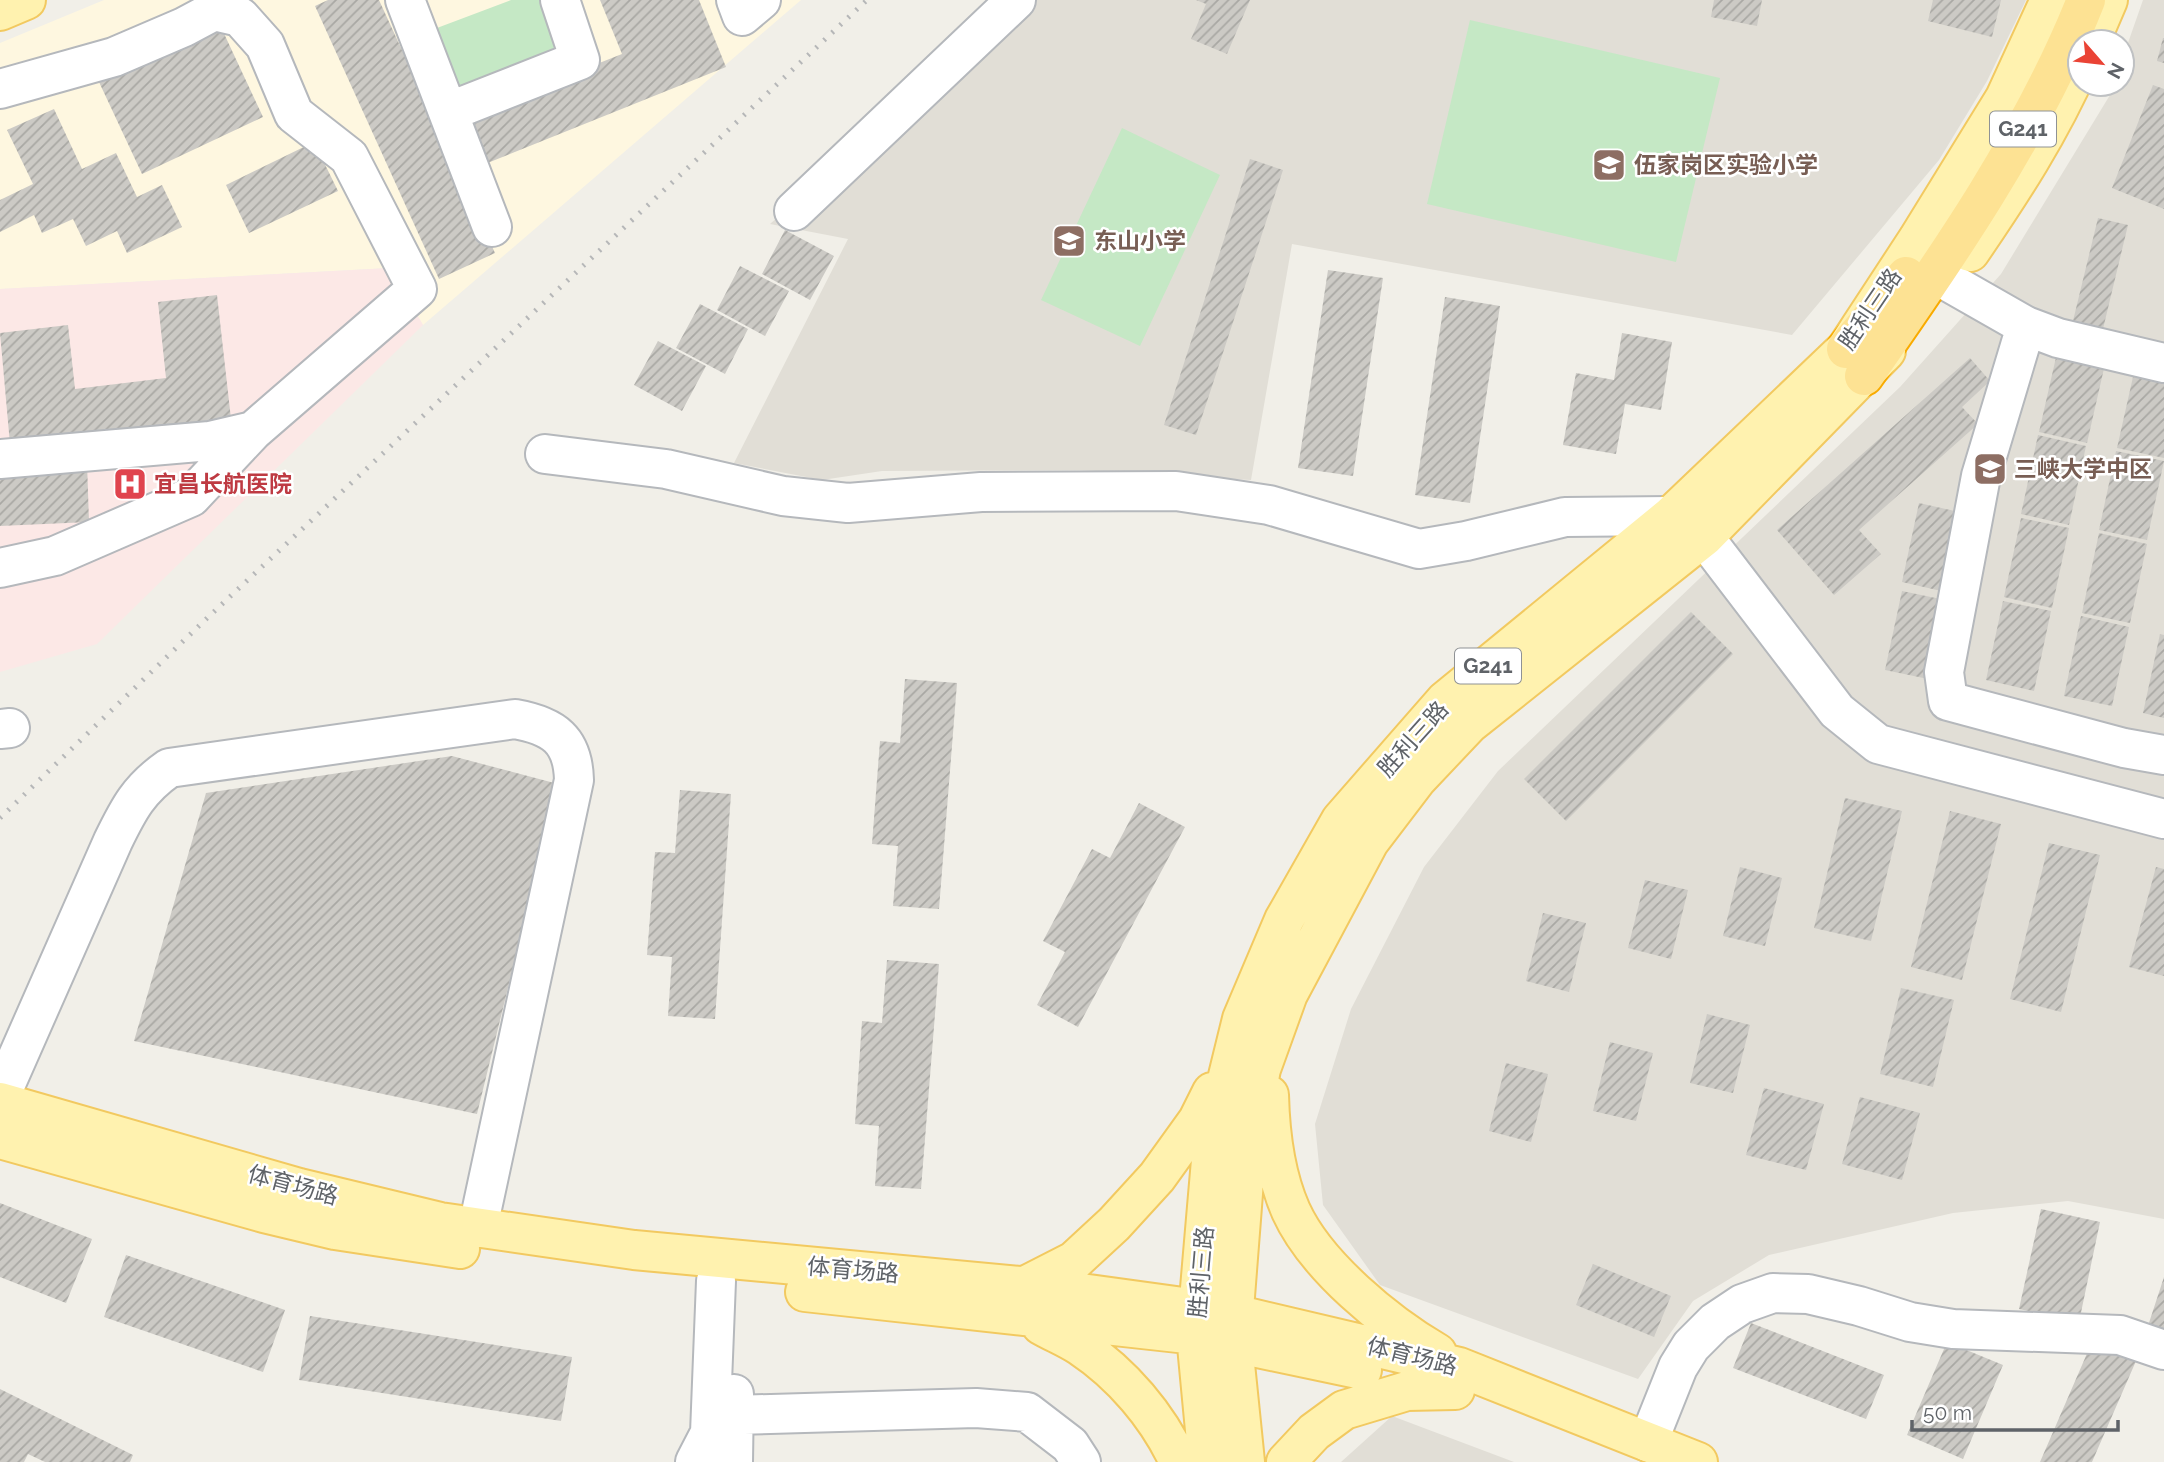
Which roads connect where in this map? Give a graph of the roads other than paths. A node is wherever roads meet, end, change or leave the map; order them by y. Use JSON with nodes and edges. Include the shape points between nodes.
{"nodes":[{"id":1,"x":26,"y":0,"type":"edge"},
{"id":2,"x":405,"y":0,"type":"edge"},
{"id":3,"x":560,"y":0,"type":"edge"},
{"id":4,"x":736,"y":0,"type":"edge"},
{"id":5,"x":761,"y":0,"type":"edge"},
{"id":6,"x":1016,"y":0,"type":"edge"},
{"id":7,"x":2050,"y":0,"type":"edge"},
{"id":8,"x":2067,"y":0,"type":"edge"},
{"id":9,"x":2086,"y":0,"type":"edge"},
{"id":10,"x":2108,"y":0,"type":"edge"},
{"id":11,"x":0,"y":10,"type":"edge"},
{"id":12,"x":2096,"y":28,"type":"edge"},
{"id":13,"x":0,"y":89,"type":"edge"},
{"id":14,"x":2066,"y":95,"type":"edge"},
{"id":15,"x":448,"y":112,"type":"junction"},
{"id":16,"x":794,"y":211,"type":"dead end"},
{"id":17,"x":492,"y":227,"type":"dead end"},
{"id":18,"x":1944,"y":259,"type":"junction"},
{"id":19,"x":2026,"y":326,"type":"junction"},
{"id":20,"x":1855,"y":362,"type":"junction"},
{"id":21,"x":2164,"y":363,"type":"edge"},
{"id":22,"x":254,"y":430,"type":"junction"},
{"id":23,"x":545,"y":454,"type":"dead end"},
{"id":24,"x":0,"y":459,"type":"edge"},
{"id":25,"x":1671,"y":516,"type":"junction"},
{"id":26,"x":1704,"y":537,"type":"junction"},
{"id":27,"x":0,"y":568,"type":"edge"},
{"id":28,"x":2164,"y":755,"type":"edge"},
{"id":29,"x":2164,"y":819,"type":"edge"},
{"id":30,"x":1251,"y":1049,"type":"junction"},
{"id":31,"x":0,"y":1099,"type":"edge"},
{"id":32,"x":0,"y":1139,"type":"edge"},
{"id":33,"x":478,"y":1227,"type":"junction"},
{"id":34,"x":726,"y":1282,"type":"junction"},
{"id":35,"x":1024,"y":1301,"type":"junction"},
{"id":36,"x":1215,"y":1325,"type":"junction"},
{"id":37,"x":2164,"y":1350,"type":"edge"},
{"id":38,"x":1457,"y":1378,"type":"junction"},
{"id":39,"x":734,"y":1415,"type":"junction"},
{"id":40,"x":1646,"y":1452,"type":"edge"},
{"id":41,"x":695,"y":1462,"type":"edge"},
{"id":42,"x":733,"y":1462,"type":"edge"},
{"id":43,"x":1081,"y":1462,"type":"edge"},
{"id":44,"x":1179,"y":1462,"type":"edge"},
{"id":45,"x":1208,"y":1462,"type":"edge"},
{"id":46,"x":1245,"y":1462,"type":"edge"},
{"id":47,"x":1286,"y":1462,"type":"edge"},
{"id":48,"x":1698,"y":1462,"type":"edge"}],
"edges":[{"from":1,"to":11,"type":"main road"},
{"from":2,"to":15,"type":"street"},
{"from":3,"to":15,"type":"street","via":[[580,60]]},
{"from":4,"to":5,"type":"street","via":[[742,16]]},
{"from":6,"to":16,"type":"street"},
{"from":7,"to":20,"type":"main road","name":"胜利三路","number":"G241","via":[[2005,98],[1926,227]]},
{"from":8,"to":18,"type":"highway","number":"G241"},
{"from":9,"to":18,"type":"highway","number":"G241","via":[[2036,106]]},
{"from":10,"to":12,"type":"main road"},
{"from":13,"to":22,"type":"street","via":[[114,57],[214,10],[240,17],[265,45],[294,114],[349,156],[417,289]]},
{"from":14,"to":18,"type":"main road","number":"G241","via":[[2021,177],[1963,264]]},
{"from":15,"to":17,"type":"street"},
{"from":18,"to":19,"type":"street"},
{"from":18,"to":20,"type":"highway","number":"G241"},
{"from":19,"to":21,"type":"street"},
{"from":19,"to":28,"type":"street","via":[[1982,476],[1944,672],[1948,701]]},
{"from":20,"to":25,"type":"main road","name":"胜利三路","number":"G241"},
{"from":20,"to":26,"type":"main road","name":"胜利三路","number":"G241"},
{"from":22,"to":24,"type":"street","via":[[210,441]]},
{"from":22,"to":27,"type":"street","via":[[191,497],[55,556]]},
{"from":23,"to":25,"type":"street","via":[[666,469],[783,496],[848,503],[981,492],[1176,491],[1269,505],[1419,549],[1565,517]]},
{"from":25,"to":30,"type":"main road","name":"胜利三路","number":"G241","via":[[1445,701],[1341,820],[1284,920],[1242,1019]]},
{"from":26,"to":29,"type":"street","via":[[1837,712],[1878,744]]},
{"from":26,"to":30,"type":"main road","name":"胜利三路","number":"G241","via":[[1469,724],[1417,779],[1369,842],[1288,994]]},
{"from":30,"to":35,"type":"main road","via":[[1157,1177],[1114,1224]]},
{"from":30,"to":36,"type":"main road","name":"胜利三路","number":"G241","via":[[1261,1069]]},
{"from":30,"to":38,"type":"main road","via":[[1276,1164],[1292,1212],[1321,1256],[1357,1295]]},
{"from":31,"to":33,"type":"main road","name":"体育场路","via":[[299,1188]]},
{"from":31,"to":33,"type":"street","via":[[113,841],[148,783],[169,768],[515,719],[538,723],[568,745],[574,780]]},
{"from":32,"to":34,"type":"main road","name":"体育场路","via":[[335,1230]]},
{"from":33,"to":35,"type":"main road","name":"体育场路"},
{"from":34,"to":35,"type":"main road","name":"体育场路"},
{"from":34,"to":39,"type":"street"},
{"from":34,"to":41,"type":"street","via":[[710,1433]]},
{"from":35,"to":36,"type":"main road","name":"体育场路"},
{"from":35,"to":44,"type":"main road","via":[[1131,1389]]},
{"from":36,"to":38,"type":"main road","name":"体育场路"},
{"from":36,"to":45,"type":"main road","name":"胜利三路","number":"G241"},
{"from":36,"to":46,"type":"main road","name":"胜利三路","number":"G241"},
{"from":37,"to":40,"type":"street","via":[[2120,1335],[1954,1329],[1808,1294],[1773,1293],[1742,1304],[1691,1346],[1678,1367]]},
{"from":38,"to":40,"type":"main road","name":"体育场路"},
{"from":38,"to":47,"type":"main road","via":[[1344,1409]]},
{"from":39,"to":42,"type":"street"},
{"from":39,"to":43,"type":"street","via":[[976,1408],[1027,1412],[1070,1445]]},
{"from":40,"to":48,"type":"main road","name":"体育场路"}]}
